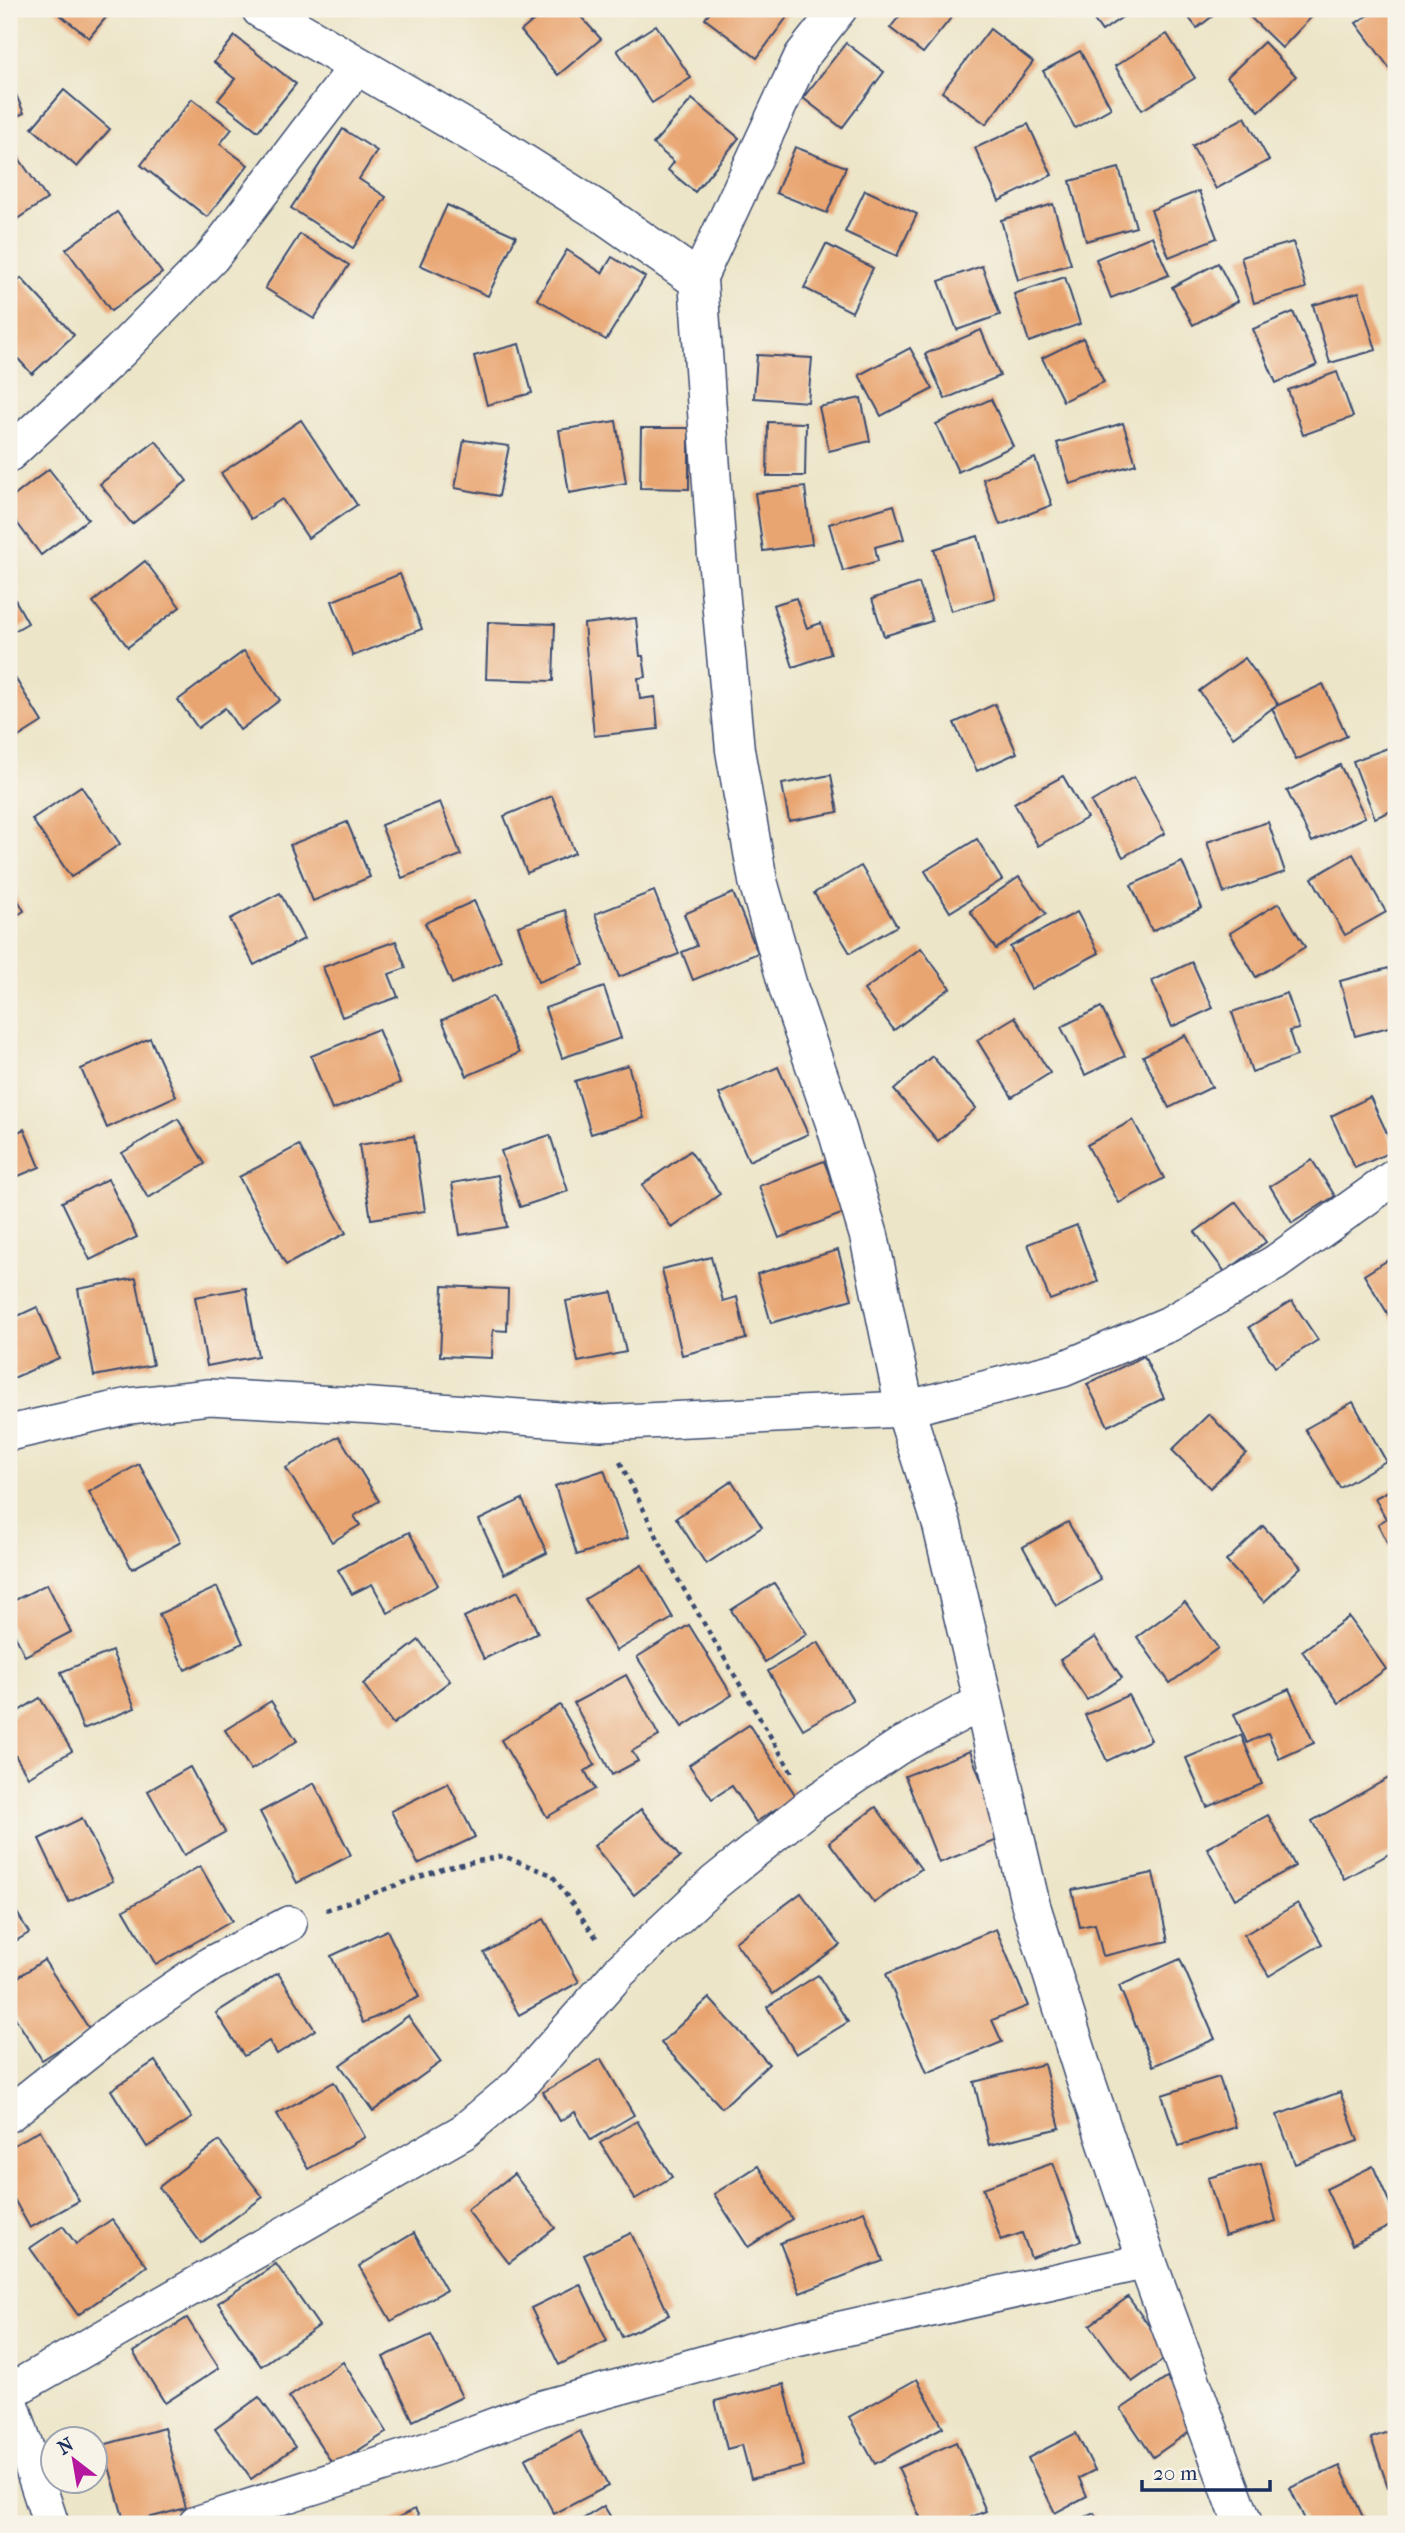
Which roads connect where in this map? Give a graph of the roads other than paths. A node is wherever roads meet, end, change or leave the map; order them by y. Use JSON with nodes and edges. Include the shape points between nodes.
{"nodes":[{"id":1,"x":261,"y":9,"type":"edge"},
{"id":2,"x":839,"y":9,"type":"edge"},
{"id":3,"x":358,"y":65,"type":"junction"},
{"id":4,"x":698,"y":280,"type":"junction"},
{"id":5,"x":9,"y":454,"type":"edge"},
{"id":6,"x":1396,"y":1176,"type":"edge"},
{"id":7,"x":905,"y":1409,"type":"junction"},
{"id":8,"x":9,"y":1433,"type":"edge"},
{"id":9,"x":984,"y":1701,"type":"junction"},
{"id":10,"x":289,"y":1924,"type":"road end"},
{"id":11,"x":9,"y":2114,"type":"edge"},
{"id":12,"x":1147,"y":2262,"type":"junction"},
{"id":13,"x":9,"y":2392,"type":"edge"},
{"id":14,"x":9,"y":2398,"type":"edge"},
{"id":15,"x":51,"y":2524,"type":"edge"},
{"id":16,"x":196,"y":2524,"type":"edge"},
{"id":17,"x":1243,"y":2524,"type":"edge"}],
"edges":[{"from":1,"to":3,"type":"street"},
{"from":2,"to":4,"type":"street","via":[[802,56]]},
{"from":3,"to":4,"type":"street","via":[[507,153]]},
{"from":3,"to":5,"type":"street","via":[[212,257]]},
{"from":4,"to":7,"type":"street","via":[[735,750],[758,881],[869,1236]]},
{"from":6,"to":7,"type":"street","via":[[1275,1263],[1169,1324],[1063,1369]]},
{"from":7,"to":8,"type":"street","via":[[601,1423],[209,1397],[129,1406]]},
{"from":7,"to":9,"type":"street","via":[[942,1525]]},
{"from":9,"to":12,"type":"street","via":[[1031,1906]]},
{"from":9,"to":13,"type":"street","via":[[898,1747],[811,1805],[714,1883],[620,1971],[519,2085],[463,2132]]},
{"from":10,"to":11,"type":"street","via":[[211,1964],[121,2025]]},
{"from":12,"to":16,"type":"street","via":[[748,2351],[540,2410]]},
{"from":12,"to":17,"type":"street"},
{"from":14,"to":15,"type":"street"}]}
